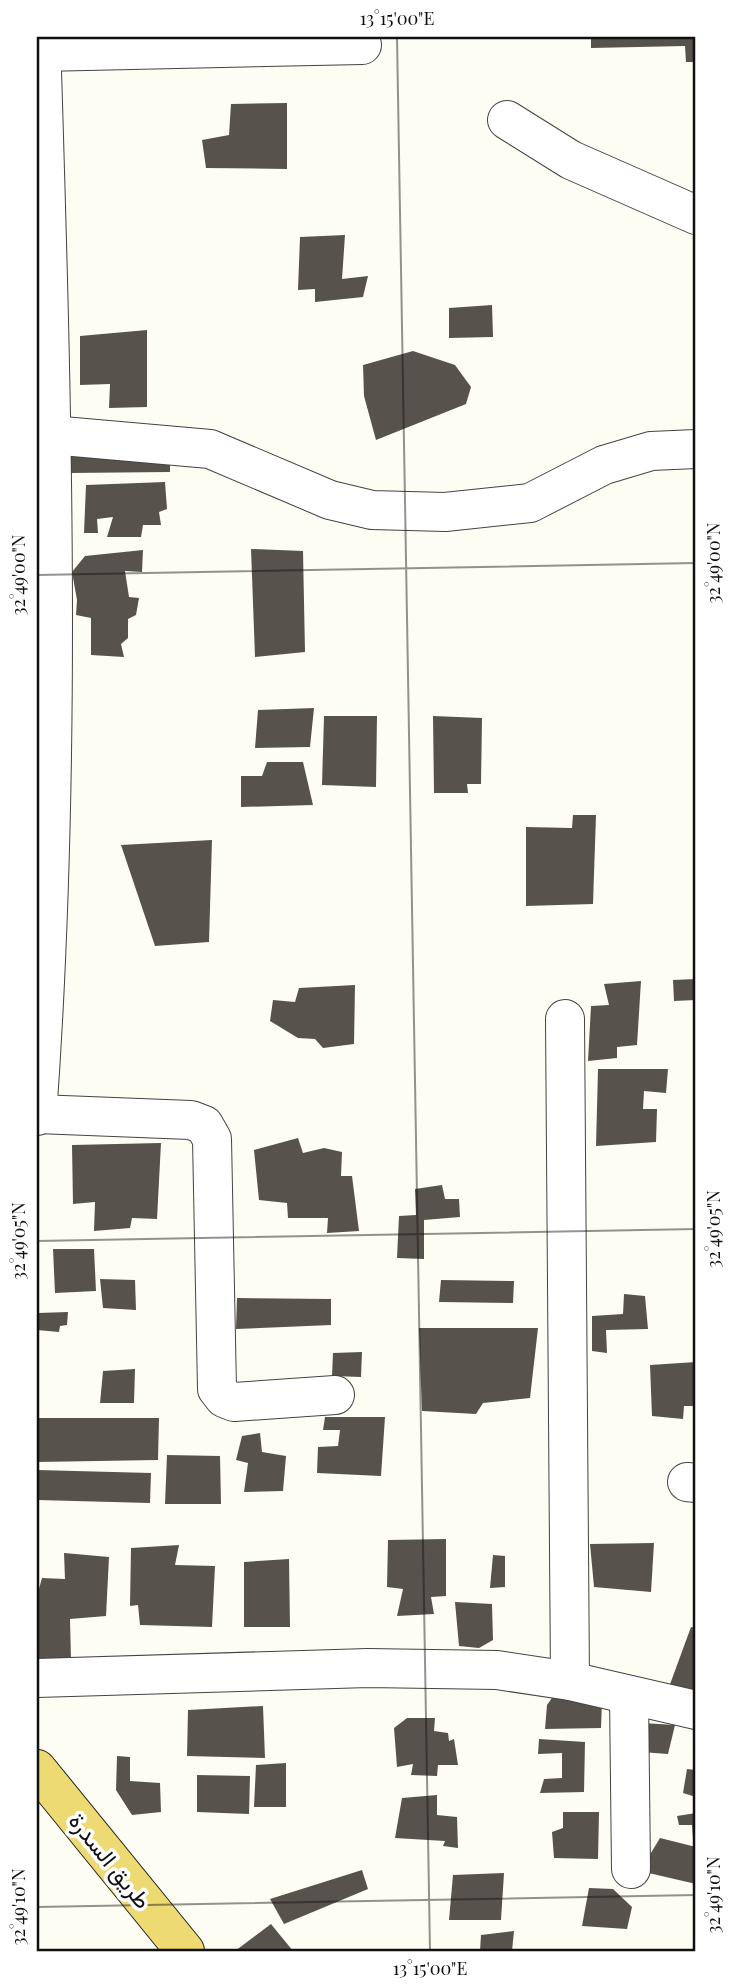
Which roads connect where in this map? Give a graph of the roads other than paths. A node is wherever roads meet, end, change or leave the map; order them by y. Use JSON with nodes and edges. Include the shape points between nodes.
{"nodes":[{"id":1,"x":41,"y":45,"type":"edge"},
{"id":2,"x":362,"y":45,"type":"dead end"},
{"id":3,"x":40,"y":103,"type":"edge"},
{"id":4,"x":507,"y":120,"type":"dead end"},
{"id":5,"x":696,"y":215,"type":"edge"},
{"id":6,"x":46,"y":424,"type":"edge"},
{"id":7,"x":696,"y":449,"type":"edge"},
{"id":8,"x":44,"y":733,"type":"edge"},
{"id":9,"x":42,"y":941,"type":"edge"},
{"id":10,"x":565,"y":1019,"type":"dead end"},
{"id":11,"x":37,"y":1115,"type":"edge"},
{"id":12,"x":335,"y":1395,"type":"dead end"},
{"id":13,"x":37,"y":1678,"type":"edge"},
{"id":14,"x":570,"y":1681,"type":"junction"},
{"id":15,"x":629,"y":1696,"type":"junction"},
{"id":16,"x":696,"y":1710,"type":"edge"},
{"id":17,"x":37,"y":1769,"type":"edge"},
{"id":18,"x":631,"y":1870,"type":"dead end"},
{"id":19,"x":185,"y":1951,"type":"edge"}],
"edges":[{"from":1,"to":2,"type":"street"},
{"from":1,"to":3,"type":"street"},
{"from":3,"to":6,"type":"street"},
{"from":4,"to":5,"type":"street","via":[[571,160]]},
{"from":6,"to":7,"type":"street","via":[[210,449],[330,500],[372,510],[445,512],[530,503],[604,465],[651,451]]},
{"from":6,"to":8,"type":"street"},
{"from":8,"to":9,"type":"street","via":[[52,850]]},
{"from":9,"to":11,"type":"street"},
{"from":10,"to":14,"type":"street"},
{"from":11,"to":12,"type":"street","via":[[191,1120],[204,1125],[212,1139],[217,1389],[234,1402]]},
{"from":13,"to":14,"type":"street","via":[[368,1668],[497,1670]]},
{"from":14,"to":15,"type":"street"},
{"from":15,"to":16,"type":"street"},
{"from":15,"to":18,"type":"street"},
{"from":17,"to":19,"type":"main road","name":"طريق السدرة"}]}
